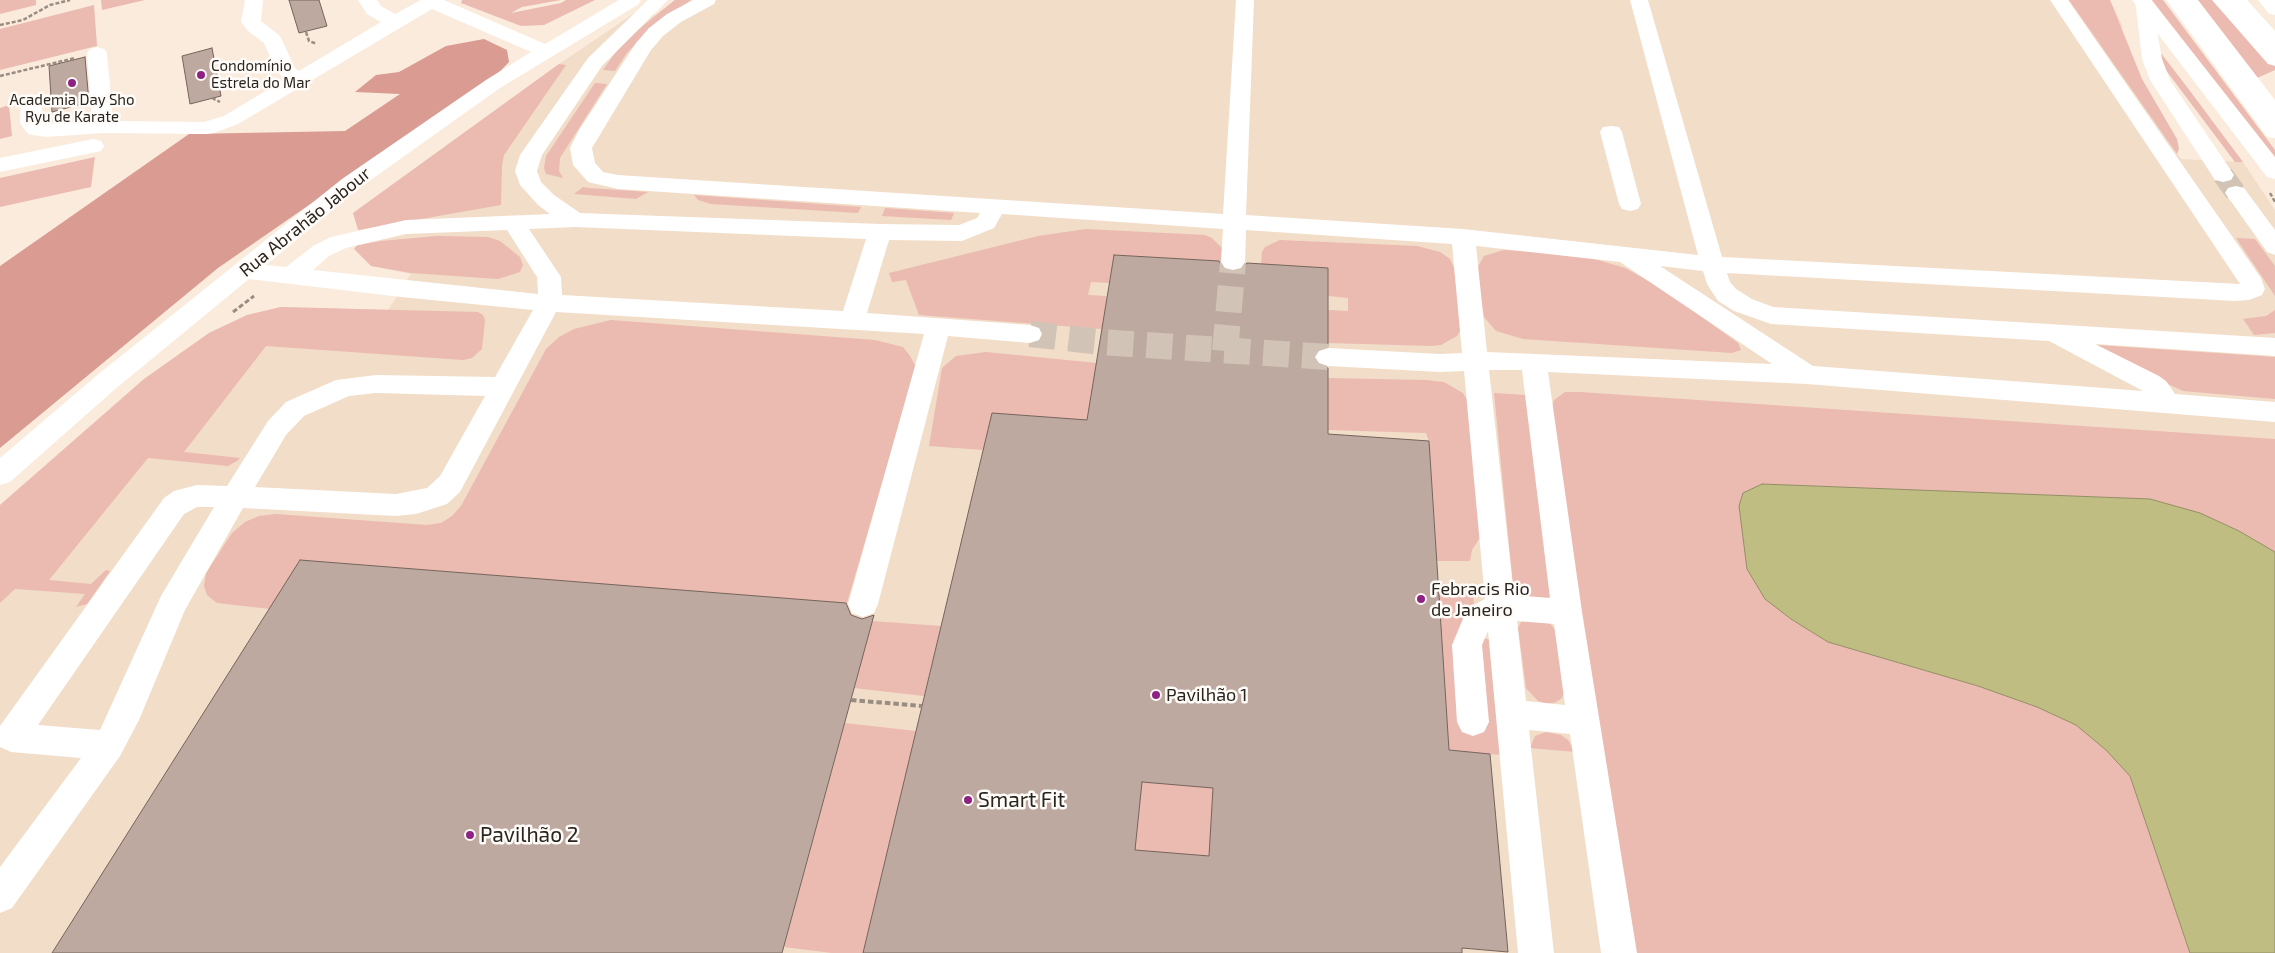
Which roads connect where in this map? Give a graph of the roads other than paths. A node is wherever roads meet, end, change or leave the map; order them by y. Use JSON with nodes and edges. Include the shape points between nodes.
{"nodes":[{"id":1,"x":254,"y":0,"type":"edge"},
{"id":2,"x":367,"y":0,"type":"edge"},
{"id":3,"x":388,"y":0,"type":"edge"},
{"id":4,"x":632,"y":0,"type":"edge"},
{"id":5,"x":659,"y":0,"type":"edge"},
{"id":6,"x":708,"y":0,"type":"edge"},
{"id":7,"x":1246,"y":0,"type":"edge"},
{"id":8,"x":1639,"y":0,"type":"edge"},
{"id":9,"x":2059,"y":0,"type":"edge"},
{"id":10,"x":2175,"y":0,"type":"edge"},
{"id":11,"x":2188,"y":0,"type":"edge"},
{"id":12,"x":2221,"y":0,"type":"edge"},
{"id":13,"x":2237,"y":0,"type":"edge"},
{"id":14,"x":2267,"y":0,"type":"edge"},
{"id":15,"x":433,"y":1,"type":"edge"},
{"id":16,"x":2142,"y":1,"type":"edge"},
{"id":17,"x":2275,"y":9,"type":"edge"},
{"id":18,"x":402,"y":18,"type":"junction"},
{"id":19,"x":2275,"y":42,"type":"edge"},
{"id":20,"x":545,"y":51,"type":"junction"},
{"id":21,"x":97,"y":53,"type":"road end"},
{"id":22,"x":2275,"y":60,"type":"edge"},
{"id":23,"x":298,"y":79,"type":"junction"},
{"id":24,"x":31,"y":100,"type":"dead end"},
{"id":25,"x":2275,"y":114,"type":"edge"},
{"id":26,"x":103,"y":127,"type":"junction"},
{"id":27,"x":1611,"y":132,"type":"dead end"},
{"id":28,"x":2275,"y":132,"type":"edge"},
{"id":29,"x":93,"y":146,"type":"dead end"},
{"id":30,"x":0,"y":165,"type":"edge"},
{"id":31,"x":2275,"y":172,"type":"edge"},
{"id":32,"x":1630,"y":204,"type":"dead end"},
{"id":33,"x":994,"y":208,"type":"junction"},
{"id":34,"x":575,"y":220,"type":"junction"},
{"id":35,"x":512,"y":221,"type":"junction"},
{"id":36,"x":1235,"y":223,"type":"junction"},
{"id":37,"x":880,"y":232,"type":"junction"},
{"id":38,"x":1463,"y":237,"type":"junction"},
{"id":39,"x":2275,"y":247,"type":"edge"},
{"id":40,"x":1626,"y":255,"type":"junction"},
{"id":41,"x":1234,"y":262,"type":"tunnel mouth"},
{"id":42,"x":1712,"y":264,"type":"junction"},
{"id":43,"x":245,"y":270,"type":"junction"},
{"id":44,"x":292,"y":276,"type":"junction"},
{"id":45,"x":549,"y":303,"type":"junction"},
{"id":46,"x":852,"y":320,"type":"junction"},
{"id":47,"x":938,"y":327,"type":"junction"},
{"id":48,"x":2048,"y":331,"type":"junction"},
{"id":49,"x":1030,"y":334,"type":"tunnel mouth"},
{"id":50,"x":2275,"y":347,"type":"edge"},
{"id":51,"x":1328,"y":357,"type":"tunnel mouth"},
{"id":52,"x":1477,"y":361,"type":"junction"},
{"id":53,"x":1534,"y":362,"type":"junction"},
{"id":54,"x":1807,"y":375,"type":"junction"},
{"id":55,"x":504,"y":386,"type":"junction"},
{"id":56,"x":2167,"y":403,"type":"junction"},
{"id":57,"x":2275,"y":412,"type":"edge"},
{"id":58,"x":0,"y":474,"type":"edge"},
{"id":59,"x":235,"y":497,"type":"junction"},
{"id":60,"x":863,"y":604,"type":"dead end"},
{"id":61,"x":1501,"y":607,"type":"junction"},
{"id":62,"x":1567,"y":612,"type":"junction"},
{"id":63,"x":1511,"y":714,"type":"junction"},
{"id":64,"x":1584,"y":721,"type":"junction"},
{"id":65,"x":1474,"y":722,"type":"dead end"},
{"id":66,"x":6,"y":745,"type":"edge"},
{"id":67,"x":109,"y":746,"type":"junction"},
{"id":68,"x":0,"y":896,"type":"edge"},
{"id":69,"x":1536,"y":953,"type":"edge"},
{"id":70,"x":1620,"y":953,"type":"edge"}],
"edges":[{"from":1,"to":23,"type":"main road","via":[[251,22],[273,40],[286,71]]},
{"from":2,"to":18,"type":"main road","via":[[374,10]]},
{"from":3,"to":18,"type":"main road"},
{"from":4,"to":20,"type":"main road","name":"Rua Abrahão Jabour"},
{"from":5,"to":34,"type":"main road","via":[[595,62],[530,155],[526,171],[531,185]]},
{"from":6,"to":33,"type":"main road","via":[[656,32],[590,130],[581,148],[584,165],[596,177],[618,182]]},
{"from":7,"to":36,"type":"main road"},
{"from":8,"to":42,"type":"main road"},
{"from":9,"to":42,"type":"main road","via":[[2252,284],[2250,292]]},
{"from":10,"to":28,"type":"main road"},
{"from":11,"to":25,"type":"main road"},
{"from":12,"to":22,"type":"main road"},
{"from":13,"to":19,"type":"main road"},
{"from":14,"to":17,"type":"main road"},
{"from":15,"to":18,"type":"main road"},
{"from":15,"to":20,"type":"main road"},
{"from":16,"to":31,"type":"main road"},
{"from":16,"to":39,"type":"main road","via":[[2152,59],[2160,80]]},
{"from":18,"to":23,"type":"main road"},
{"from":20,"to":43,"type":"main road","name":"Rua Abrahão Jabour","via":[[350,184]]},
{"from":21,"to":26,"type":"main road"},
{"from":23,"to":26,"type":"main road","via":[[217,126]]},
{"from":24,"to":26,"type":"main road","via":[[31,123],[36,129]]},
{"from":27,"to":32,"type":"main road"},
{"from":29,"to":30,"type":"main road"},
{"from":33,"to":36,"type":"main road"},
{"from":33,"to":37,"type":"main road","via":[[986,223],[962,233]]},
{"from":34,"to":35,"type":"main road"},
{"from":34,"to":37,"type":"main road"},
{"from":35,"to":44,"type":"main road","via":[[406,227],[360,237],[321,251]]},
{"from":35,"to":45,"type":"main road","via":[[549,277]]},
{"from":36,"to":38,"type":"main road"},
{"from":36,"to":41,"type":"main road"},
{"from":37,"to":46,"type":"main road"},
{"from":38,"to":40,"type":"main road"},
{"from":38,"to":52,"type":"main road"},
{"from":40,"to":42,"type":"main road"},
{"from":40,"to":54,"type":"main road"},
{"from":42,"to":48,"type":"main road","via":[[1719,284],[1728,295],[1743,305],[1771,315]]},
{"from":43,"to":44,"type":"main road"},
{"from":43,"to":58,"type":"main road","name":"Rua Abrahão Jabour","via":[[105,383]]},
{"from":44,"to":45,"type":"main road"},
{"from":45,"to":46,"type":"main road"},
{"from":45,"to":55,"type":"main road"},
{"from":46,"to":47,"type":"main road"},
{"from":47,"to":49,"type":"main road"},
{"from":47,"to":60,"type":"main road"},
{"from":48,"to":50,"type":"main road"},
{"from":48,"to":56,"type":"main road","via":[[2150,383]]},
{"from":51,"to":52,"type":"main road","via":[[1440,363]]},
{"from":52,"to":53,"type":"main road"},
{"from":52,"to":61,"type":"main road"},
{"from":53,"to":54,"type":"main road"},
{"from":53,"to":62,"type":"main road"},
{"from":54,"to":56,"type":"main road"},
{"from":55,"to":59,"type":"main road","via":[[376,384],[345,386],[318,397],[295,409],[277,428]]},
{"from":55,"to":59,"type":"main road","via":[[450,484],[437,496],[396,505]]},
{"from":56,"to":57,"type":"main road"},
{"from":59,"to":66,"type":"main road","via":[[197,496],[174,506]]},
{"from":59,"to":67,"type":"main road","via":[[168,613]]},
{"from":61,"to":62,"type":"main road"},
{"from":61,"to":63,"type":"main road"},
{"from":61,"to":65,"type":"main road","via":[[1483,615],[1468,645]]},
{"from":62,"to":64,"type":"main road"},
{"from":63,"to":64,"type":"main road"},
{"from":63,"to":69,"type":"main road"},
{"from":64,"to":70,"type":"main road"},
{"from":66,"to":67,"type":"main road"},
{"from":67,"to":68,"type":"main road"}]}
